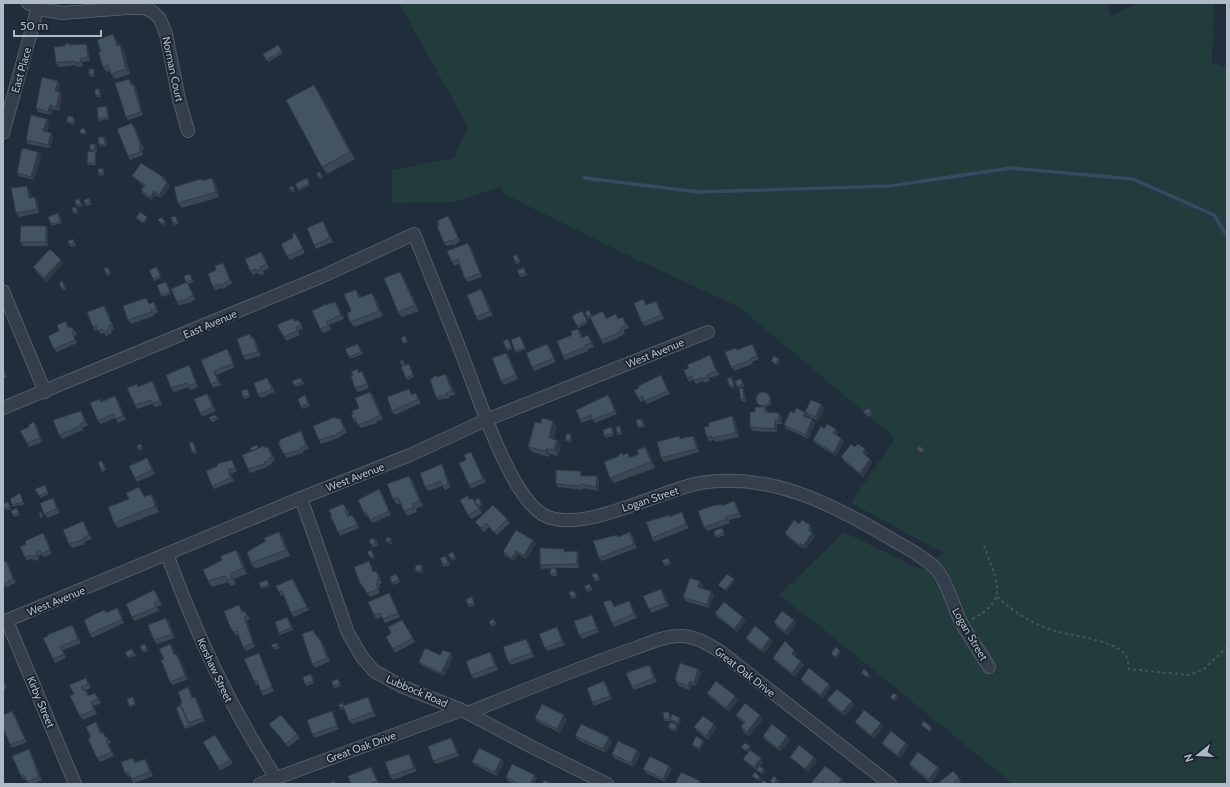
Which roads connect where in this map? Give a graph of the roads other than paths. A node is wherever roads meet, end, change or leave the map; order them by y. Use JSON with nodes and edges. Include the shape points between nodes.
{"nodes":[{"id":1,"x":33,"y":5,"type":"edge"},
{"id":2,"x":188,"y":131,"type":"dead end"},
{"id":3,"x":3,"y":133,"type":"edge"},
{"id":4,"x":414,"y":234,"type":"joint"},
{"id":5,"x":3,"y":291,"type":"edge"},
{"id":6,"x":708,"y":332,"type":"dead end"},
{"id":7,"x":45,"y":392,"type":"junction"},
{"id":8,"x":3,"y":408,"type":"edge"},
{"id":9,"x":486,"y":420,"type":"junction"},
{"id":10,"x":301,"y":498,"type":"junction"},
{"id":11,"x":167,"y":554,"type":"junction"},
{"id":12,"x":5,"y":622,"type":"edge"},
{"id":13,"x":989,"y":667,"type":"dead end"},
{"id":14,"x":465,"y":712,"type":"junction"},
{"id":15,"x":276,"y":778,"type":"junction"},
{"id":16,"x":75,"y":784,"type":"edge"},
{"id":17,"x":260,"y":784,"type":"edge"},
{"id":18,"x":607,"y":784,"type":"edge"},
{"id":19,"x":890,"y":784,"type":"edge"}],
"edges":[{"from":1,"to":2,"type":"street","name":"Norman Court","via":[[62,13],[128,8],[149,10],[160,19],[168,43]]},
{"from":1,"to":3,"type":"street","name":"East Place"},
{"from":4,"to":7,"type":"street","name":"East Avenue","via":[[323,276]]},
{"from":4,"to":9,"type":"street","name":"Logan Street"},
{"from":5,"to":7,"type":"street"},
{"from":6,"to":9,"type":"street","name":"West Avenue"},
{"from":7,"to":8,"type":"street","name":"East Avenue"},
{"from":9,"to":10,"type":"street","name":"West Avenue","via":[[410,455]]},
{"from":9,"to":13,"type":"street","name":"Logan Street","via":[[521,492],[536,510],[547,517],[563,520],[593,518],[699,484],[729,481],[786,489],[811,496],[925,559],[944,581],[962,624]]},
{"from":10,"to":11,"type":"street","name":"West Avenue"},
{"from":10,"to":14,"type":"street","name":"Lubbock Road","via":[[348,633],[366,662],[374,671],[390,681]]},
{"from":11,"to":12,"type":"street","name":"West Avenue"},
{"from":11,"to":15,"type":"street","name":"Kershaw Street","via":[[196,630],[219,680],[248,734]]},
{"from":12,"to":16,"type":"street","name":"Kirby Street"},
{"from":14,"to":15,"type":"street","name":"Great Oak Drive"},
{"from":14,"to":18,"type":"street","name":"Lubbock Road"},
{"from":14,"to":19,"type":"street","name":"Great Oak Drive","via":[[599,661],[681,635],[696,639],[721,652]]},
{"from":15,"to":17,"type":"street","name":"Great Oak Drive"}]}
